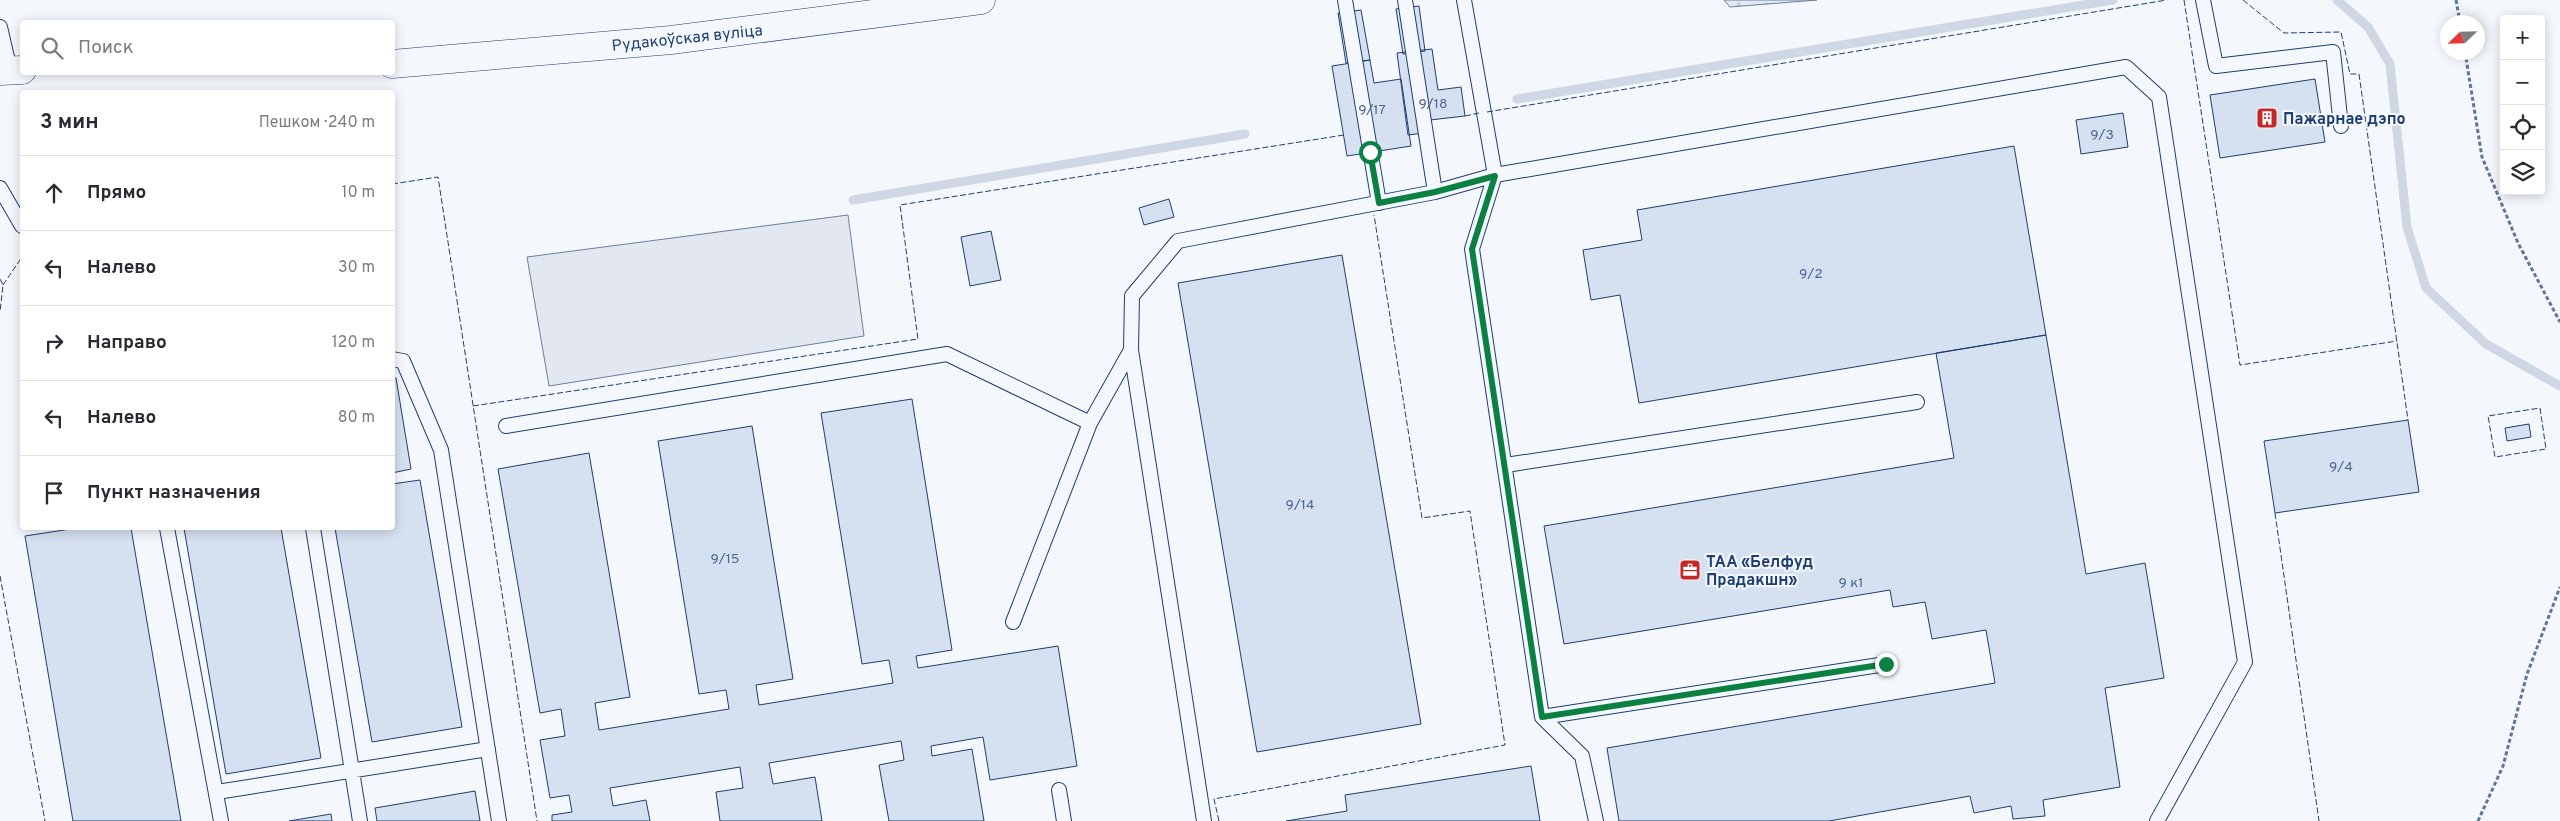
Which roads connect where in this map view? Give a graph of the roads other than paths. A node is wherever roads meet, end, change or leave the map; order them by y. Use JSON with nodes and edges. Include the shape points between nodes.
{"nodes":[{"id":1,"x":981,"y":0,"type":"edge"},
{"id":2,"x":1345,"y":0,"type":"edge"},
{"id":3,"x":1405,"y":0,"type":"edge"},
{"id":4,"x":1464,"y":0,"type":"edge"},
{"id":5,"x":2203,"y":0,"type":"edge"},
{"id":6,"x":0,"y":27,"type":"edge"},
{"id":7,"x":395,"y":64,"type":"edge"},
{"id":8,"x":11,"y":70,"type":"edge"},
{"id":9,"x":2341,"y":126,"type":"dead end"},
{"id":10,"x":1495,"y":176,"type":"junction"},
{"id":11,"x":0,"y":188,"type":"edge"},
{"id":12,"x":1435,"y":192,"type":"junction"},
{"id":13,"x":1379,"y":203,"type":"junction"},
{"id":14,"x":20,"y":223,"type":"edge"},
{"id":15,"x":1132,"y":350,"type":"junction"},
{"id":16,"x":395,"y":360,"type":"edge"},
{"id":17,"x":1917,"y":402,"type":"dead end"},
{"id":18,"x":1090,"y":423,"type":"junction"},
{"id":19,"x":506,"y":426,"type":"dead end"},
{"id":20,"x":1506,"y":465,"type":"junction"},
{"id":21,"x":168,"y":530,"type":"edge"},
{"id":22,"x":313,"y":530,"type":"edge"},
{"id":23,"x":1013,"y":622,"type":"dead end"},
{"id":24,"x":1886,"y":664,"type":"dead end"},
{"id":25,"x":1542,"y":717,"type":"junction"},
{"id":26,"x":488,"y":749,"type":"junction"},
{"id":27,"x":351,"y":771,"type":"junction"},
{"id":28,"x":1059,"y":790,"type":"dead end"},
{"id":29,"x":217,"y":792,"type":"junction"},
{"id":30,"x":221,"y":821,"type":"edge"},
{"id":31,"x":360,"y":821,"type":"edge"},
{"id":32,"x":499,"y":821,"type":"edge"},
{"id":33,"x":1064,"y":821,"type":"edge"},
{"id":34,"x":1204,"y":821,"type":"edge"},
{"id":35,"x":1596,"y":821,"type":"edge"},
{"id":36,"x":2156,"y":821,"type":"edge"}],
"edges":[{"from":1,"to":7,"type":"street","name":"Рудакоўская вуліца","via":[[672,40]]},
{"from":2,"to":13,"type":"lane"},
{"from":3,"to":12,"type":"lane"},
{"from":4,"to":10,"type":"lane"},
{"from":5,"to":9,"type":"lane","via":[[2216,66],[2333,52]]},
{"from":6,"to":8,"type":"lane"},
{"from":10,"to":12,"type":"lane"},
{"from":10,"to":20,"type":"lane","via":[[1472,249]]},
{"from":10,"to":36,"type":"lane","via":[[2126,67],[2159,98],[2245,662]]},
{"from":11,"to":14,"type":"lane"},
{"from":12,"to":13,"type":"lane"},
{"from":13,"to":15,"type":"lane","via":[[1178,241],[1132,296]]},
{"from":15,"to":18,"type":"lane"},
{"from":15,"to":34,"type":"lane"},
{"from":16,"to":26,"type":"lane","via":[[403,362],[440,450]]},
{"from":17,"to":20,"type":"lane"},
{"from":18,"to":19,"type":"lane","via":[[947,354]]},
{"from":18,"to":23,"type":"lane"},
{"from":20,"to":25,"type":"lane"},
{"from":21,"to":29,"type":"lane"},
{"from":22,"to":27,"type":"lane"},
{"from":24,"to":25,"type":"lane"},
{"from":25,"to":35,"type":"lane","via":[[1582,756]]},
{"from":26,"to":27,"type":"lane"},
{"from":26,"to":32,"type":"lane"},
{"from":27,"to":29,"type":"lane"},
{"from":27,"to":31,"type":"lane"},
{"from":28,"to":33,"type":"lane"},
{"from":29,"to":30,"type":"lane"}]}
